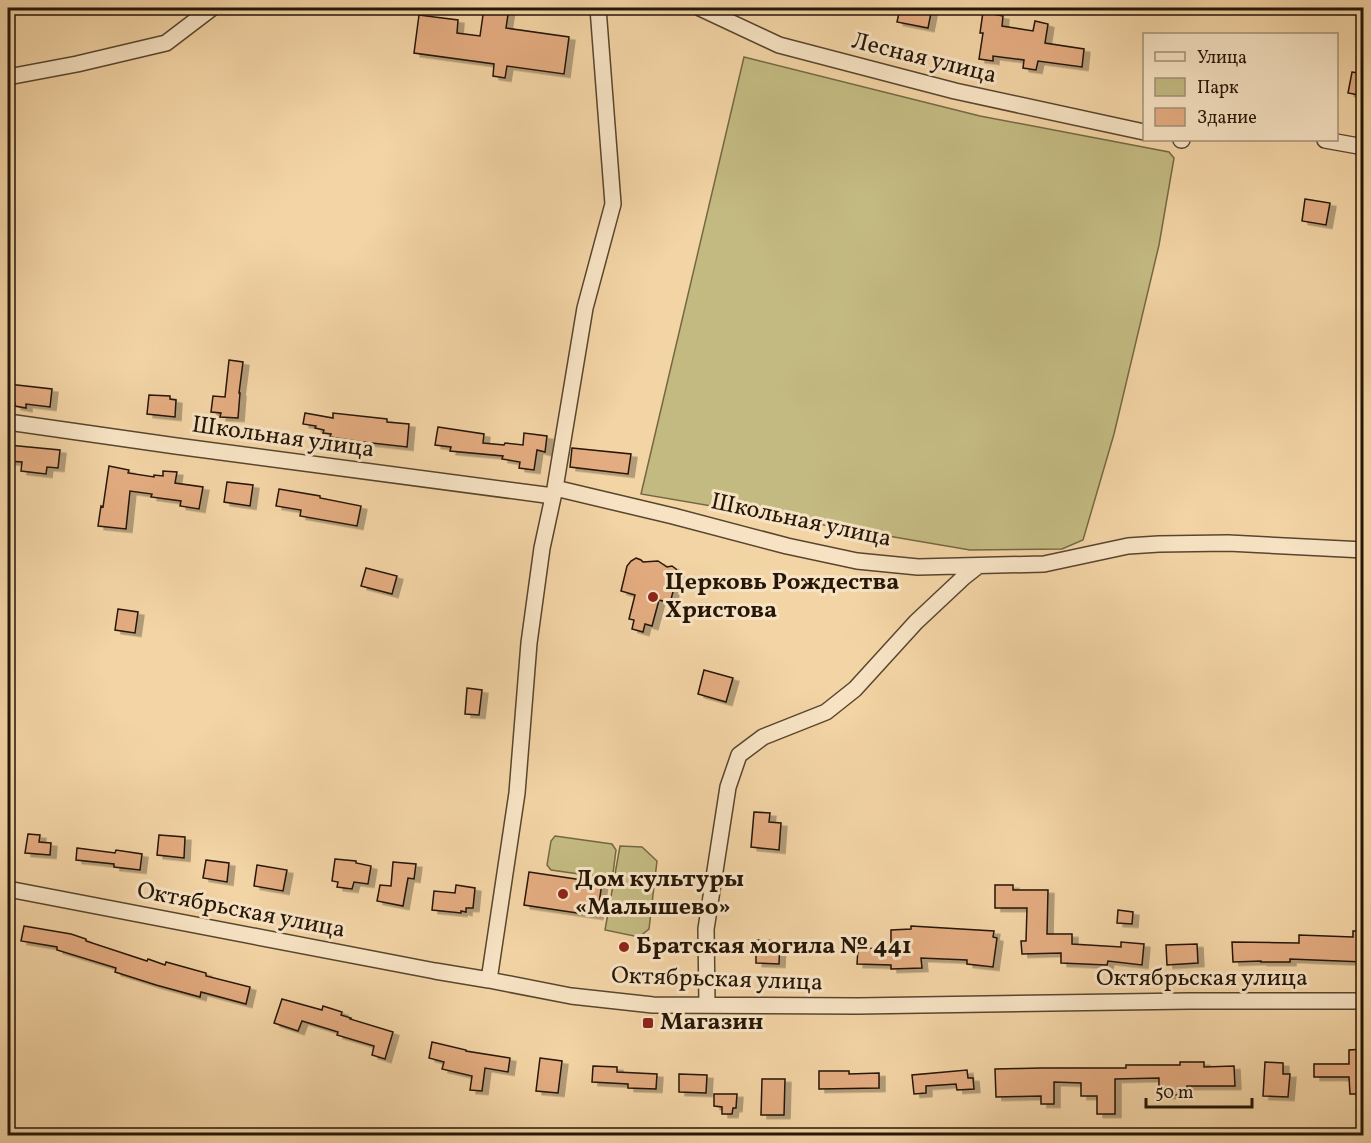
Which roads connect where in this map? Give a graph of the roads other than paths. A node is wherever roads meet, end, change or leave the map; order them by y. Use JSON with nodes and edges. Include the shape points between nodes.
{"nodes":[{"id":1,"x":212,"y":8,"type":"edge"},
{"id":2,"x":598,"y":8,"type":"edge"},
{"id":3,"x":700,"y":8,"type":"edge"},
{"id":4,"x":8,"y":77,"type":"edge"},
{"id":5,"x":1143,"y":132,"type":"edge"},
{"id":6,"x":1331,"y":141,"type":"edge"},
{"id":7,"x":1364,"y":147,"type":"edge"},
{"id":8,"x":8,"y":422,"type":"edge"},
{"id":9,"x":554,"y":492,"type":"junction"},
{"id":10,"x":1364,"y":550,"type":"edge"},
{"id":11,"x":978,"y":566,"type":"junction"},
{"id":12,"x":8,"y":889,"type":"edge"},
{"id":13,"x":489,"y":980,"type":"junction"},
{"id":14,"x":1364,"y":1001,"type":"edge"},
{"id":15,"x":707,"y":1005,"type":"junction"}],
"edges":[{"from":1,"to":4,"type":"street","via":[[166,43]]},
{"from":2,"to":9,"type":"street","via":[[613,204],[585,308]]},
{"from":3,"to":5,"type":"street","name":"Лесная улица","via":[[778,45],[954,91]]},
{"from":6,"to":7,"type":"street"},
{"from":8,"to":9,"type":"street","name":"Школьная улица"},
{"from":9,"to":11,"type":"street","name":"Школьная улица","via":[[673,516],[857,561],[918,567]]},
{"from":9,"to":13,"type":"street","via":[[529,643],[517,793]]},
{"from":10,"to":11,"type":"street","name":"Школьная улица","via":[[1228,543],[1159,544],[1128,546],[1044,564]]},
{"from":11,"to":15,"type":"street","via":[[916,622],[855,689],[826,712],[763,737],[740,755],[728,787],[706,929]]},
{"from":12,"to":13,"type":"street","name":"Октябрьская улица"},
{"from":13,"to":15,"type":"street","name":"Октябрьская улица","via":[[571,996],[653,1005]]},
{"from":14,"to":15,"type":"street","name":"Октябрьская улица"}]}
